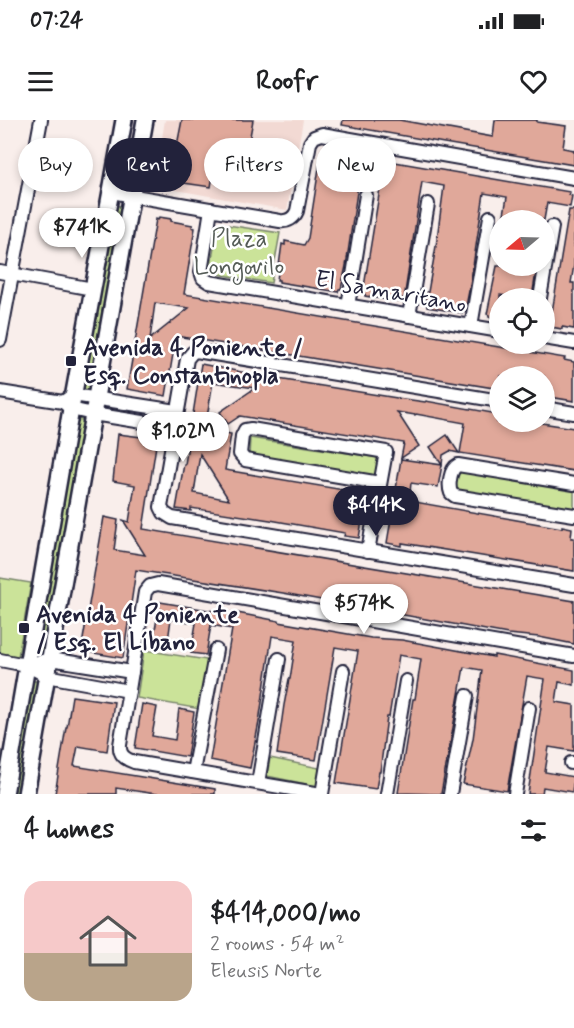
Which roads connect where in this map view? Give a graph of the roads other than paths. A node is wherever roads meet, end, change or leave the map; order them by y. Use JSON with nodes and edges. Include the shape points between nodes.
{"nodes":[{"id":1,"x":41,"y":120,"type":"edge"},
{"id":2,"x":124,"y":120,"type":"edge"},
{"id":3,"x":145,"y":120,"type":"edge"},
{"id":4,"x":121,"y":138,"type":"edge"},
{"id":5,"x":574,"y":178,"type":"edge"},
{"id":6,"x":111,"y":192,"type":"joint"},
{"id":7,"x":132,"y":195,"type":"junction"},
{"id":8,"x":366,"y":195,"type":"dead end"},
{"id":9,"x":428,"y":204,"type":"dead end"},
{"id":10,"x":211,"y":209,"type":"junction"},
{"id":11,"x":489,"y":223,"type":"edge"},
{"id":12,"x":6,"y":273,"type":"edge"},
{"id":13,"x":93,"y":289,"type":"junction"},
{"id":14,"x":348,"y":306,"type":"junction"},
{"id":15,"x":409,"y":316,"type":"junction"},
{"id":16,"x":471,"y":326,"type":"junction"},
{"id":17,"x":489,"y":329,"type":"edge"},
{"id":18,"x":0,"y":340,"type":"edge"},
{"id":19,"x":555,"y":340,"type":"edge"},
{"id":20,"x":574,"y":343,"type":"edge"},
{"id":21,"x":0,"y":392,"type":"edge"},
{"id":22,"x":96,"y":398,"type":"junction"},
{"id":23,"x":489,"y":399,"type":"edge"},
{"id":24,"x":69,"y":402,"type":"junction"},
{"id":25,"x":555,"y":410,"type":"edge"},
{"id":26,"x":574,"y":413,"type":"edge"},
{"id":27,"x":93,"y":414,"type":"junction"},
{"id":28,"x":176,"y":420,"type":"junction"},
{"id":29,"x":380,"y":483,"type":"junction"},
{"id":30,"x":574,"y":484,"type":"edge"},
{"id":31,"x":574,"y":515,"type":"edge"},
{"id":32,"x":368,"y":550,"type":"junction"},
{"id":33,"x":574,"y":585,"type":"edge"},
{"id":34,"x":216,"y":650,"type":"dead end"},
{"id":35,"x":574,"y":656,"type":"edge"},
{"id":36,"x":50,"y":658,"type":"junction"},
{"id":37,"x":279,"y":659,"type":"dead end"},
{"id":38,"x":0,"y":660,"type":"edge"},
{"id":39,"x":26,"y":665,"type":"junction"},
{"id":40,"x":343,"y":671,"type":"dead end"},
{"id":41,"x":132,"y":672,"type":"junction"},
{"id":42,"x":47,"y":676,"type":"junction"},
{"id":43,"x":406,"y":681,"type":"dead end"},
{"id":44,"x":129,"y":691,"type":"junction"},
{"id":45,"x":468,"y":696,"type":"dead end"},
{"id":46,"x":529,"y":708,"type":"dead end"},
{"id":47,"x":193,"y":772,"type":"junction"},
{"id":48,"x":258,"y":783,"type":"junction"},
{"id":49,"x":0,"y":793,"type":"edge"},
{"id":50,"x":5,"y":794,"type":"edge"},
{"id":51,"x":26,"y":794,"type":"edge"},
{"id":52,"x":321,"y":794,"type":"edge"},
{"id":53,"x":387,"y":794,"type":"edge"},
{"id":54,"x":450,"y":794,"type":"edge"},
{"id":55,"x":515,"y":794,"type":"edge"}],
"edges":[{"from":1,"to":12,"type":"street"},
{"from":2,"to":4,"type":"street"},
{"from":3,"to":7,"type":"street"},
{"from":5,"to":10,"type":"street","via":[[322,134],[308,146],[297,211],[291,219],[280,221]]},
{"from":6,"to":7,"type":"street"},
{"from":6,"to":13,"type":"street"},
{"from":7,"to":10,"type":"street"},
{"from":7,"to":22,"type":"street"},
{"from":8,"to":14,"type":"street"},
{"from":9,"to":15,"type":"street"},
{"from":10,"to":14,"type":"street","name":"El Samaritano","via":[[201,272],[206,280]]},
{"from":11,"to":16,"type":"street"},
{"from":12,"to":13,"type":"street"},
{"from":12,"to":18,"type":"street"},
{"from":13,"to":24,"type":"street"},
{"from":14,"to":15,"type":"street","name":"El Samaritano"},
{"from":15,"to":16,"type":"street","name":"El Samaritano"},
{"from":16,"to":17,"type":"street","name":"El Samaritano"},
{"from":19,"to":20,"type":"street"},
{"from":21,"to":24,"type":"street"},
{"from":22,"to":24,"type":"street"},
{"from":22,"to":27,"type":"street"},
{"from":22,"to":28,"type":"street"},
{"from":23,"to":28,"type":"street","via":[[196,351],[187,359]]},
{"from":24,"to":27,"type":"street"},
{"from":24,"to":39,"type":"street"},
{"from":25,"to":26,"type":"street"},
{"from":27,"to":28,"type":"street"},
{"from":27,"to":36,"type":"street"},
{"from":28,"to":32,"type":"street","via":[[161,503],[166,515]]},
{"from":29,"to":29,"type":"street","via":[[386,452],[251,429],[243,433],[239,451],[245,460]]},
{"from":29,"to":32,"type":"street"},
{"from":30,"to":31,"type":"street","via":[[458,465],[452,470],[450,487],[455,496]]},
{"from":32,"to":33,"type":"street"},
{"from":34,"to":47,"type":"street"},
{"from":35,"to":41,"type":"street","via":[[154,585],[146,592]]},
{"from":36,"to":39,"type":"street"},
{"from":36,"to":41,"type":"street"},
{"from":36,"to":42,"type":"street"},
{"from":37,"to":48,"type":"street"},
{"from":38,"to":39,"type":"street"},
{"from":39,"to":42,"type":"street"},
{"from":39,"to":50,"type":"street"},
{"from":40,"to":52,"type":"street"},
{"from":41,"to":44,"type":"street"},
{"from":42,"to":44,"type":"street"},
{"from":42,"to":51,"type":"street"},
{"from":43,"to":53,"type":"street"},
{"from":44,"to":47,"type":"street","via":[[122,754],[134,762]]},
{"from":45,"to":54,"type":"street"},
{"from":46,"to":55,"type":"street"},
{"from":47,"to":48,"type":"street"},
{"from":48,"to":52,"type":"street"},
{"from":49,"to":50,"type":"street"}]}
